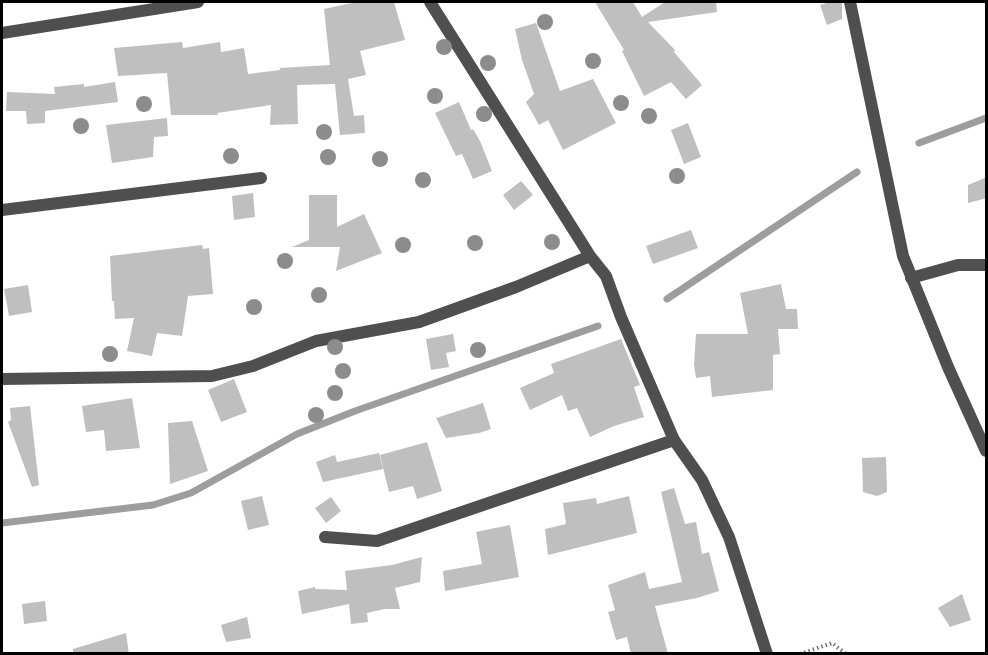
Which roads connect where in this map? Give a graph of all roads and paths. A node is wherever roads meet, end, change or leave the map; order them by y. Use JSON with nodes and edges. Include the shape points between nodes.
{"nodes":[{"id":1,"x":198,"y":2,"type":"edge"},
{"id":2,"x":430,"y":2,"type":"edge"},
{"id":3,"x":850,"y":2,"type":"edge"},
{"id":4,"x":2,"y":33,"type":"edge"},
{"id":5,"x":261,"y":178,"type":"dead end"},
{"id":6,"x":2,"y":210,"type":"edge"},
{"id":7,"x":590,"y":256,"type":"junction"},
{"id":8,"x":987,"y":265,"type":"edge"},
{"id":9,"x":911,"y":278,"type":"junction"},
{"id":10,"x":2,"y":379,"type":"edge"},
{"id":11,"x":674,"y":440,"type":"junction"},
{"id":12,"x":987,"y":451,"type":"edge"},
{"id":13,"x":325,"y":537,"type":"dead end"},
{"id":14,"x":767,"y":654,"type":"edge"},
{"id":15,"x":800,"y":654,"type":"edge"},
{"id":16,"x":846,"y":654,"type":"edge"}],
"edges":[{"from":1,"to":4,"type":"street"},
{"from":2,"to":7,"type":"street"},
{"from":3,"to":9,"type":"street","via":[[903,256]]},
{"from":5,"to":6,"type":"street"},
{"from":7,"to":10,"type":"street","via":[[419,322],[316,341],[253,366],[212,376]]},
{"from":7,"to":11,"type":"street","via":[[606,276]]},
{"from":8,"to":9,"type":"street","via":[[958,265]]},
{"from":9,"to":12,"type":"street"},
{"from":11,"to":13,"type":"street","via":[[377,541]]},
{"from":11,"to":14,"type":"street","via":[[702,480],[729,537]]},
{"from":15,"to":16,"type":"path","via":[[832,643]]}]}
